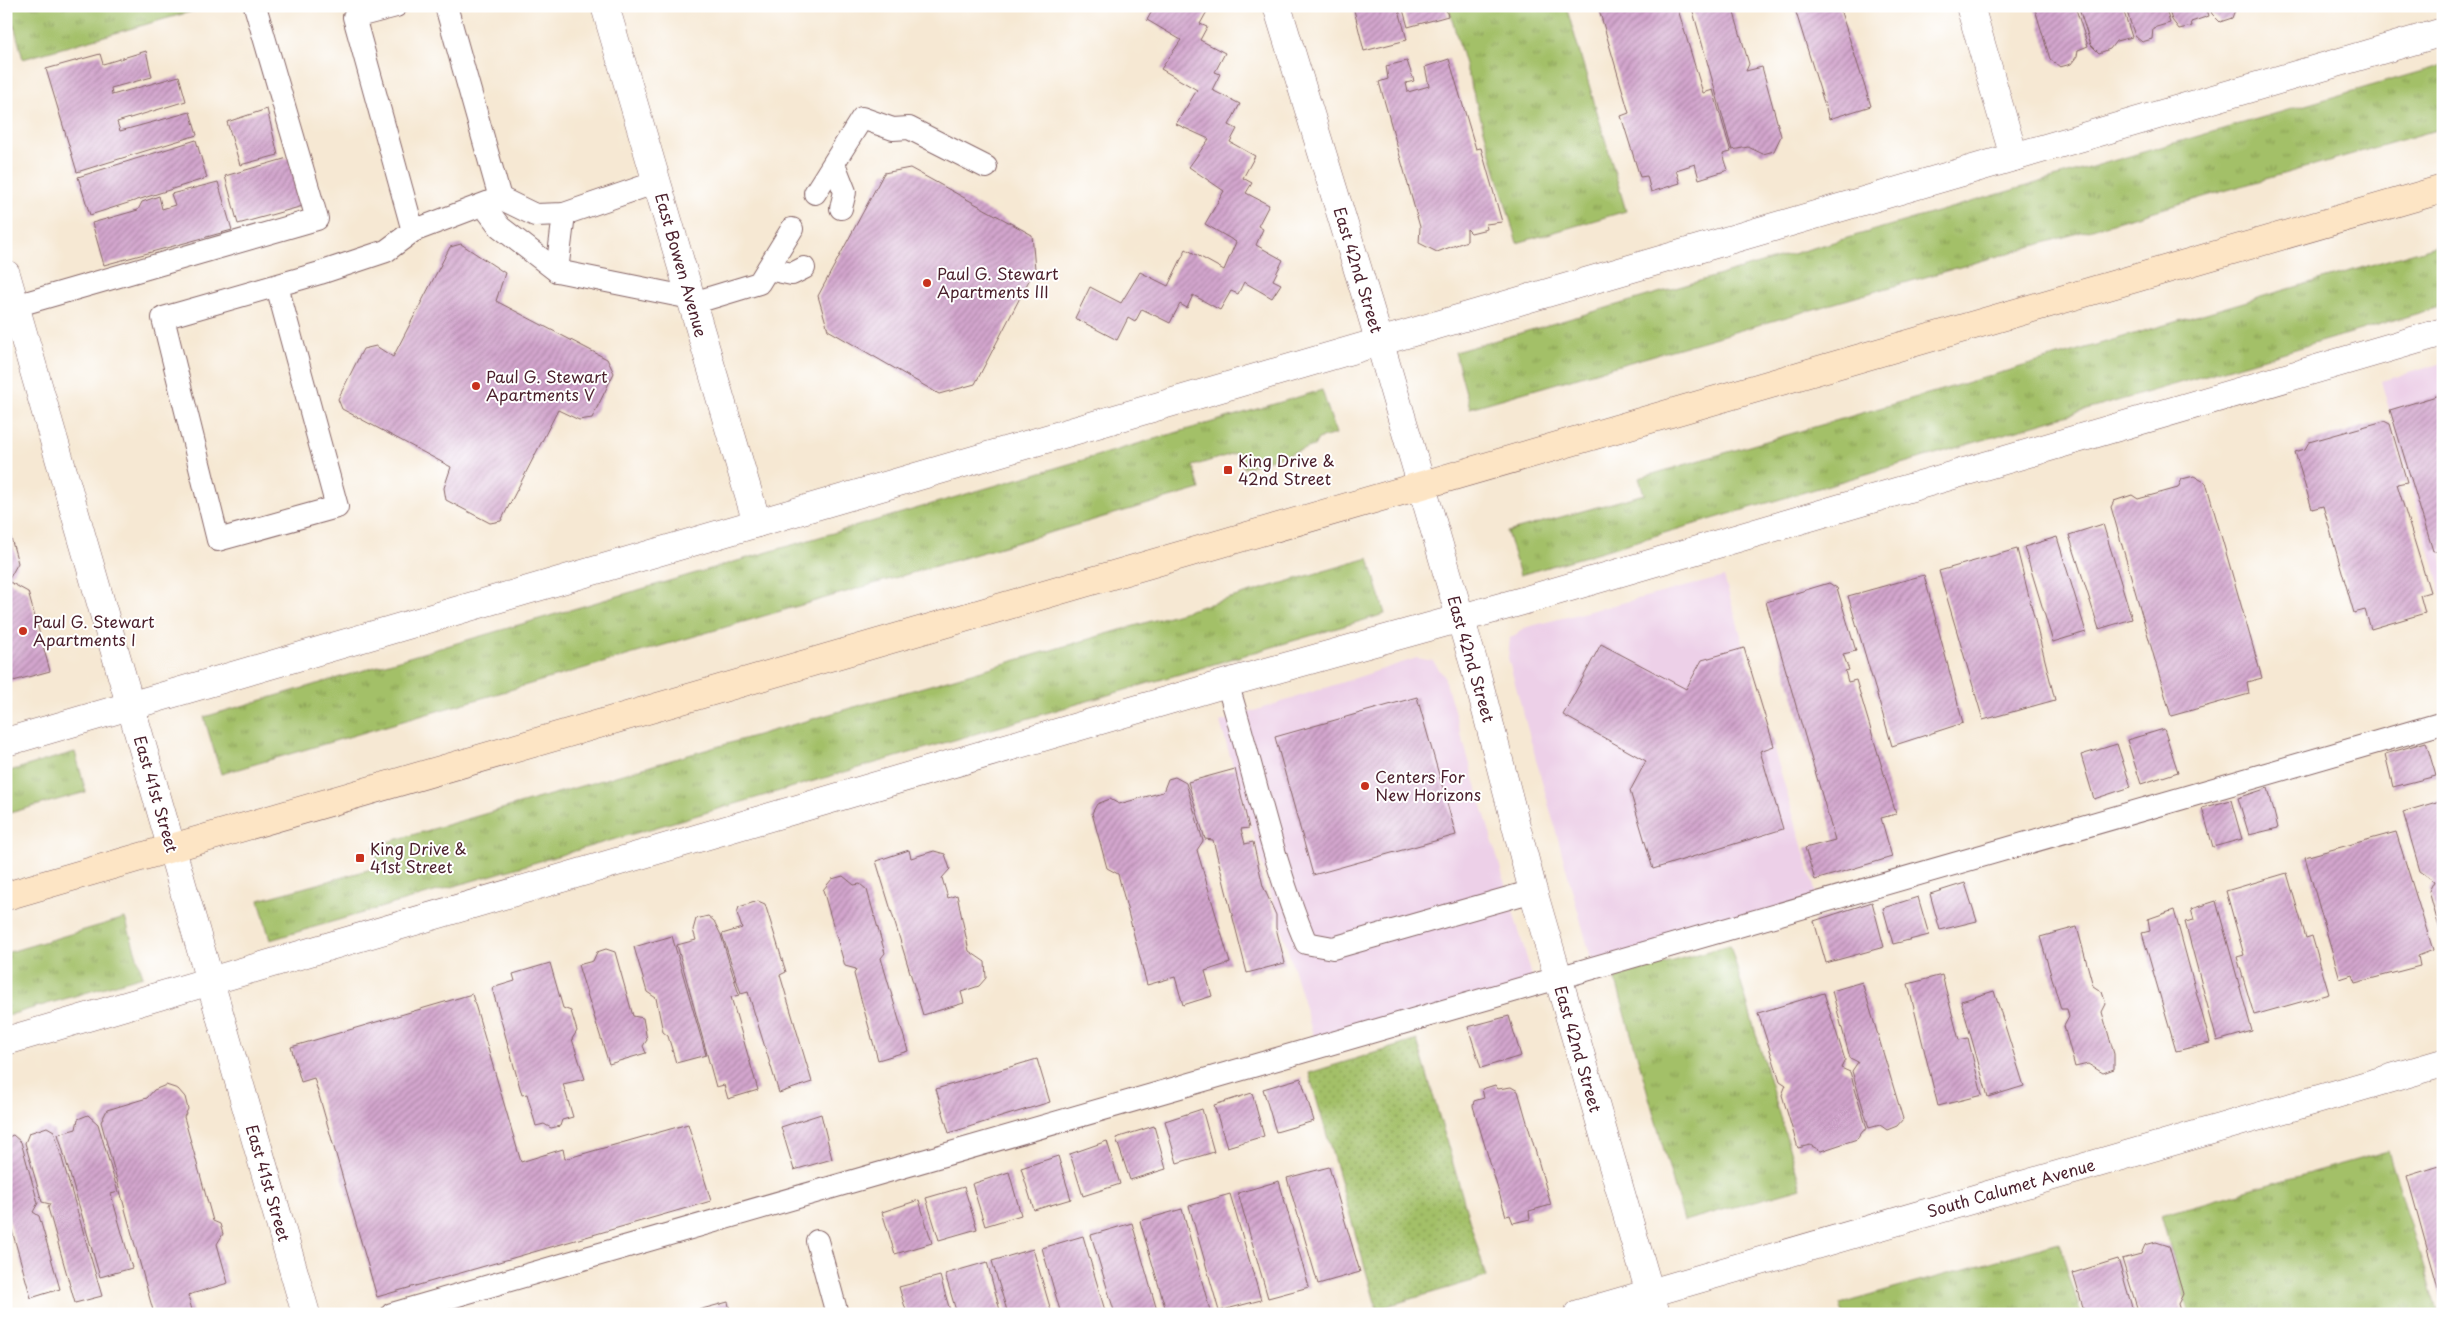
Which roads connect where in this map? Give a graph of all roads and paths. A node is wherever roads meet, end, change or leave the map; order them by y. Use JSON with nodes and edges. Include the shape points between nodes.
{"nodes":[{"id":1,"x":255,"y":6,"type":"edge"},
{"id":2,"x":396,"y":6,"type":"edge"},
{"id":3,"x":446,"y":6,"type":"edge"},
{"id":4,"x":605,"y":6,"type":"edge"},
{"id":5,"x":1277,"y":6,"type":"edge"},
{"id":6,"x":1970,"y":6,"type":"edge"},
{"id":7,"x":2443,"y":32,"type":"edge"},
{"id":8,"x":2014,"y":157,"type":"junction"},
{"id":9,"x":834,"y":164,"type":"junction"},
{"id":10,"x":986,"y":167,"type":"dead end"},
{"id":11,"x":657,"y":182,"type":"junction"},
{"id":12,"x":2443,"y":189,"type":"edge"},
{"id":13,"x":815,"y":193,"type":"dead end"},
{"id":14,"x":492,"y":202,"type":"junction"},
{"id":15,"x":841,"y":208,"type":"dead end"},
{"id":16,"x":564,"y":214,"type":"junction"},
{"id":17,"x":792,"y":228,"type":"dead end"},
{"id":18,"x":412,"y":231,"type":"junction"},
{"id":19,"x":804,"y":268,"type":"dead end"},
{"id":20,"x":768,"y":269,"type":"junction"},
{"id":21,"x":557,"y":271,"type":"junction"},
{"id":22,"x":6,"y":274,"type":"edge"},
{"id":23,"x":277,"y":286,"type":"junction"},
{"id":24,"x":692,"y":301,"type":"junction"},
{"id":25,"x":14,"y":315,"type":"edge"},
{"id":26,"x":2443,"y":332,"type":"edge"},
{"id":27,"x":1380,"y":342,"type":"junction"},
{"id":28,"x":1422,"y":486,"type":"junction"},
{"id":29,"x":757,"y":523,"type":"junction"},
{"id":30,"x":1460,"y":619,"type":"junction"},
{"id":31,"x":1227,"y":683,"type":"junction"},
{"id":32,"x":131,"y":706,"type":"junction"},
{"id":33,"x":2443,"y":723,"type":"edge"},
{"id":34,"x":6,"y":742,"type":"edge"},
{"id":35,"x":172,"y":848,"type":"junction"},
{"id":36,"x":1533,"y":891,"type":"junction"},
{"id":37,"x":6,"y":896,"type":"edge"},
{"id":38,"x":1558,"y":979,"type":"junction"},
{"id":39,"x":211,"y":982,"type":"junction"},
{"id":40,"x":6,"y":1042,"type":"edge"},
{"id":41,"x":2443,"y":1063,"type":"edge"},
{"id":42,"x":817,"y":1241,"type":"dead end"},
{"id":43,"x":1653,"y":1303,"type":"edge"},
{"id":44,"x":306,"y":1314,"type":"edge"},
{"id":45,"x":392,"y":1314,"type":"edge"},
{"id":46,"x":837,"y":1314,"type":"edge"},
{"id":47,"x":1578,"y":1314,"type":"edge"}],
"edges":[{"from":1,"to":25,"type":"lane","via":[[317,219]]},
{"from":2,"to":18,"type":"lane","via":[[354,17]]},
{"from":3,"to":14,"type":"lane"},
{"from":4,"to":11,"type":"street","name":"East Bowen Avenue"},
{"from":5,"to":27,"type":"street","name":"East 42nd Street"},
{"from":6,"to":8,"type":"street"},
{"from":7,"to":8,"type":"street"},
{"from":8,"to":27,"type":"street"},
{"from":9,"to":10,"type":"lane","via":[[862,118],[893,129],[909,128]]},
{"from":9,"to":13,"type":"lane"},
{"from":9,"to":15,"type":"lane","via":[[844,192]]},
{"from":11,"to":16,"type":"lane"},
{"from":11,"to":24,"type":"street","name":"East Bowen Avenue"},
{"from":12,"to":28,"type":"street"},
{"from":14,"to":16,"type":"lane","via":[[535,215]]},
{"from":14,"to":18,"type":"lane"},
{"from":14,"to":21,"type":"lane","via":[[500,227]]},
{"from":16,"to":21,"type":"lane"},
{"from":17,"to":20,"type":"lane"},
{"from":18,"to":23,"type":"lane","via":[[386,251]]},
{"from":19,"to":20,"type":"lane","via":[[792,274]]},
{"from":20,"to":24,"type":"lane","via":[[759,283]]},
{"from":21,"to":24,"type":"lane"},
{"from":22,"to":25,"type":"street","name":"East 41st Street"},
{"from":23,"to":23,"type":"lane","via":[[162,318],[218,540],[337,507]]},
{"from":24,"to":29,"type":"street","name":"East Bowen Avenue"},
{"from":25,"to":32,"type":"street","name":"East 41st Street"},
{"from":26,"to":30,"type":"street"},
{"from":27,"to":28,"type":"street","name":"East 42nd Street"},
{"from":27,"to":29,"type":"street"},
{"from":28,"to":30,"type":"street","name":"East 42nd Street"},
{"from":28,"to":35,"type":"street"},
{"from":29,"to":32,"type":"street"},
{"from":30,"to":31,"type":"street"},
{"from":30,"to":36,"type":"street","name":"East 42nd Street"},
{"from":31,"to":36,"type":"lane","via":[[1286,896],[1306,942],[1333,948]]},
{"from":31,"to":39,"type":"street"},
{"from":32,"to":34,"type":"street"},
{"from":32,"to":35,"type":"street","name":"East 41st Street"},
{"from":33,"to":38,"type":"lane"},
{"from":35,"to":37,"type":"street"},
{"from":35,"to":39,"type":"street","name":"East 41st Street"},
{"from":36,"to":38,"type":"street","name":"East 42nd Street"},
{"from":38,"to":43,"type":"street","name":"East 42nd Street"},
{"from":38,"to":45,"type":"lane"},
{"from":39,"to":40,"type":"street"},
{"from":39,"to":44,"type":"street","name":"East 41st Street"},
{"from":41,"to":43,"type":"street","name":"South Calumet Avenue"},
{"from":42,"to":46,"type":"lane"},
{"from":43,"to":47,"type":"street","name":"South Calumet Avenue"}]}
